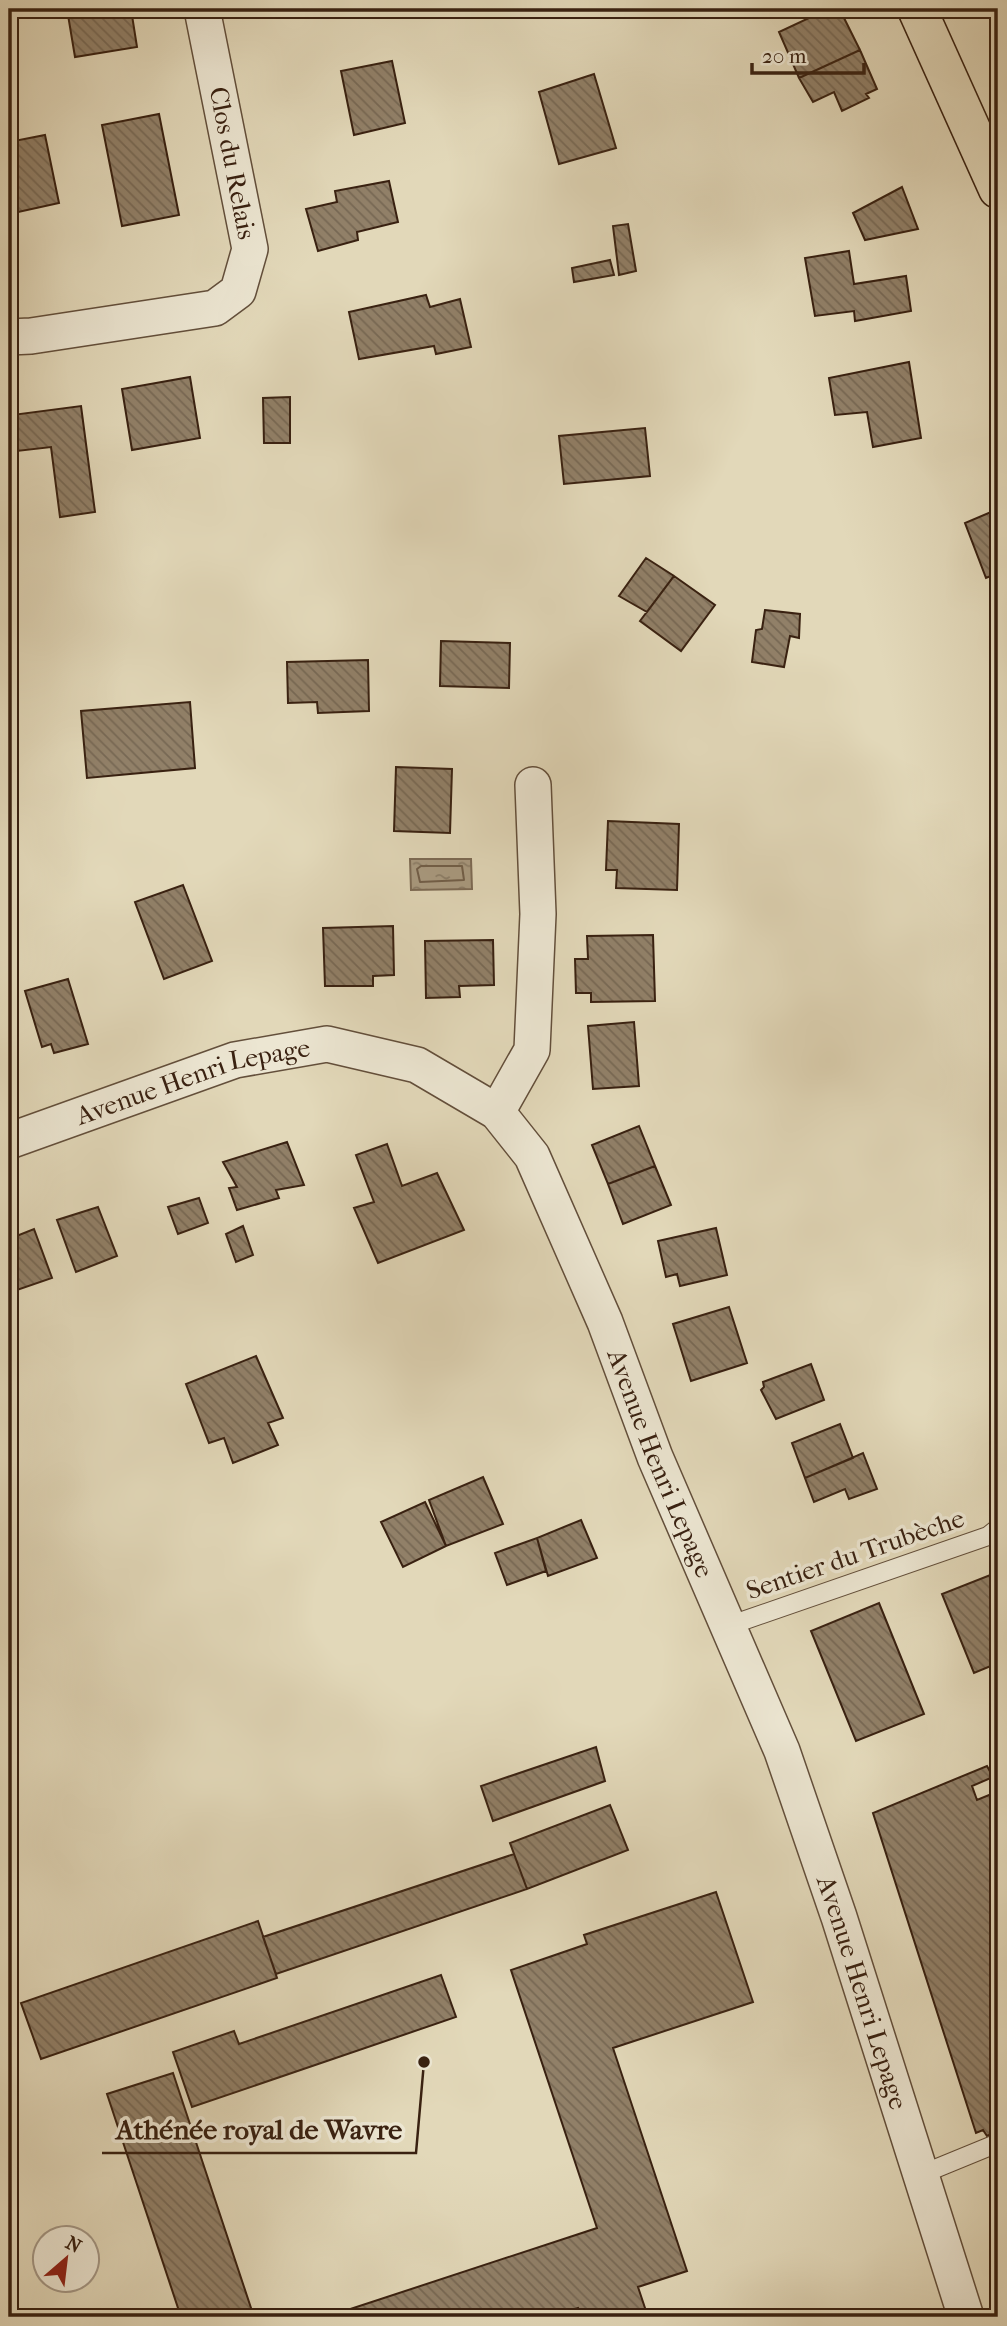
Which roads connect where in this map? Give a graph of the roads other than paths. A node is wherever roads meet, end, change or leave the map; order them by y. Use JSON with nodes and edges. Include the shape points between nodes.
{"nodes":[{"id":1,"x":202,"y":9,"type":"edge"},
{"id":2,"x":917,"y":9,"type":"edge"},
{"id":3,"x":998,"y":189,"type":"edge"},
{"id":4,"x":9,"y":337,"type":"edge"},
{"id":5,"x":533,"y":785,"type":"dead end"},
{"id":6,"x":497,"y":1112,"type":"junction"},
{"id":7,"x":9,"y":1141,"type":"edge"},
{"id":8,"x":998,"y":1528,"type":"edge"},
{"id":9,"x":728,"y":1626,"type":"junction"},
{"id":10,"x":998,"y":2143,"type":"edge"},
{"id":11,"x":919,"y":2175,"type":"junction"},
{"id":12,"x":967,"y":2317,"type":"edge"}],
"edges":[{"from":1,"to":4,"type":"street","name":"Clos du Relais","via":[[250,249],[238,290],[215,308]]},
{"from":2,"to":3,"type":"main road"},
{"from":5,"to":6,"type":"street","via":[[538,914],[532,1050]]},
{"from":6,"to":7,"type":"street","name":"Avenue Henri Lepage","via":[[417,1065],[327,1044],[235,1060]]},
{"from":6,"to":9,"type":"street","name":"Avenue Henri Lepage","via":[[532,1156],[557,1206]]},
{"from":8,"to":9,"type":"lane","name":"Sentier du Trubèche","via":[[988,1536]]},
{"from":9,"to":11,"type":"street","name":"Avenue Henri Lepage","via":[[786,1764]]},
{"from":10,"to":11,"type":"lane"},
{"from":11,"to":12,"type":"street","name":"Avenue Henri Lepage"}]}
